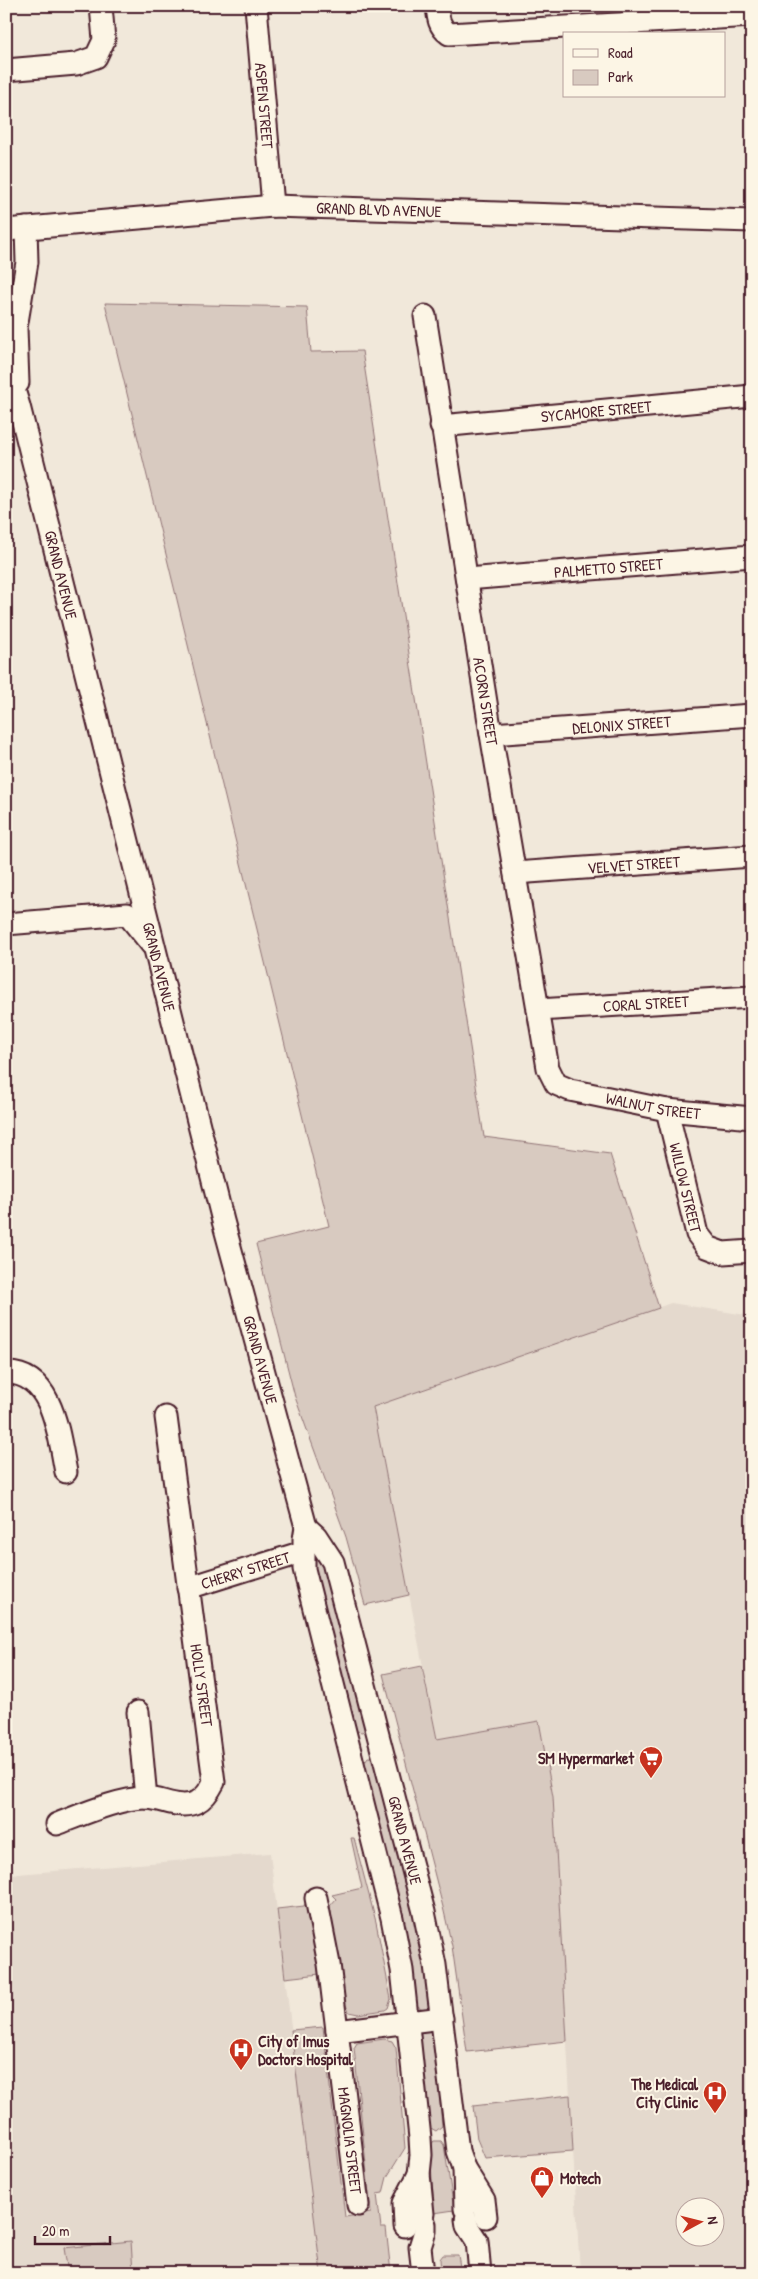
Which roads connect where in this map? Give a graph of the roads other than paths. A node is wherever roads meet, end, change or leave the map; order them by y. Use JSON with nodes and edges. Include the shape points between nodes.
{"nodes":[{"id":1,"x":102,"y":6,"type":"edge"},
{"id":2,"x":256,"y":6,"type":"edge"},
{"id":3,"x":437,"y":6,"type":"edge"},
{"id":4,"x":752,"y":16,"type":"edge"},
{"id":5,"x":6,"y":70,"type":"edge"},
{"id":6,"x":273,"y":206,"type":"junction"},
{"id":7,"x":752,"y":221,"type":"edge"},
{"id":8,"x":16,"y":229,"type":"edge"},
{"id":9,"x":425,"y":316,"type":"dead end"},
{"id":10,"x":6,"y":364,"type":"edge"},
{"id":11,"x":752,"y":396,"type":"edge"},
{"id":12,"x":19,"y":406,"type":"junction"},
{"id":13,"x":441,"y":426,"type":"junction"},
{"id":14,"x":752,"y":556,"type":"edge"},
{"id":15,"x":467,"y":579,"type":"junction"},
{"id":16,"x":752,"y":715,"type":"edge"},
{"id":17,"x":491,"y":734,"type":"junction"},
{"id":18,"x":752,"y":856,"type":"edge"},
{"id":19,"x":516,"y":873,"type":"junction"},
{"id":20,"x":6,"y":924,"type":"edge"},
{"id":21,"x":156,"y":949,"type":"junction"},
{"id":22,"x":752,"y":997,"type":"edge"},
{"id":23,"x":538,"y":1010,"type":"junction"},
{"id":24,"x":556,"y":1084,"type":"joint"},
{"id":25,"x":667,"y":1110,"type":"junction"},
{"id":26,"x":752,"y":1118,"type":"edge"},
{"id":27,"x":752,"y":1251,"type":"edge"},
{"id":28,"x":6,"y":1373,"type":"edge"},
{"id":29,"x":166,"y":1417,"type":"dead end"},
{"id":30,"x":66,"y":1472,"type":"dead end"},
{"id":31,"x":306,"y":1527,"type":"junction"},
{"id":32,"x":303,"y":1552,"type":"junction"},
{"id":33,"x":188,"y":1588,"type":"junction"},
{"id":34,"x":138,"y":1712,"type":"dead end"},
{"id":35,"x":380,"y":1742,"type":"junction"},
{"id":36,"x":348,"y":1750,"type":"junction"},
{"id":37,"x":146,"y":1798,"type":"junction"},
{"id":38,"x":57,"y":1824,"type":"dead end"},
{"id":39,"x":316,"y":1898,"type":"dead end"},
{"id":40,"x":442,"y":2018,"type":"junction"},
{"id":41,"x":409,"y":2022,"type":"junction"},
{"id":42,"x":337,"y":2031,"type":"junction"},
{"id":43,"x":358,"y":2205,"type":"dead end"},
{"id":44,"x":423,"y":2273,"type":"edge"},
{"id":45,"x":480,"y":2273,"type":"edge"}],
"edges":[{"from":1,"to":5,"type":"street","via":[[104,40],[96,57],[76,64]]},
{"from":2,"to":6,"type":"street","name":"ASPEN STREET"},
{"from":3,"to":4,"type":"street","via":[[438,20],[449,34]]},
{"from":6,"to":7,"type":"street","name":"GRAND BLVD AVENUE"},
{"from":6,"to":8,"type":"street","name":"GRAND BLVD AVENUE"},
{"from":8,"to":12,"type":"street","name":"GRAND AVENUE","via":[[27,262],[16,328]]},
{"from":9,"to":13,"type":"street","name":"ACORN STREET"},
{"from":10,"to":12,"type":"street","name":"GRAND AVENUE"},
{"from":11,"to":13,"type":"street","name":"SYCAMORE STREET"},
{"from":12,"to":21,"type":"street","name":"GRAND AVENUE"},
{"from":13,"to":15,"type":"street","name":"ACORN STREET"},
{"from":14,"to":15,"type":"street","name":"PALMETTO STREET"},
{"from":15,"to":17,"type":"street","name":"ACORN STREET"},
{"from":16,"to":17,"type":"street","name":"DELONIX STREET"},
{"from":17,"to":19,"type":"street","name":"ACORN STREET"},
{"from":18,"to":19,"type":"street","name":"VELVET STREET"},
{"from":19,"to":23,"type":"street","name":"ACORN STREET"},
{"from":20,"to":21,"type":"street","via":[[127,914]]},
{"from":21,"to":31,"type":"street","name":"GRAND AVENUE","via":[[223,1221]]},
{"from":22,"to":23,"type":"street","name":"CORAL STREET"},
{"from":23,"to":24,"type":"street","name":"ACORN STREET","via":[[548,1068]]},
{"from":24,"to":25,"type":"street","name":"WALNUT STREET","via":[[570,1090]]},
{"from":25,"to":26,"type":"street","name":"WALNUT STREET"},
{"from":25,"to":27,"type":"street","name":"WILLOW STREET","via":[[697,1234],[707,1248],[723,1253]]},
{"from":28,"to":30,"type":"street","via":[[22,1375],[42,1391],[51,1406]]},
{"from":29,"to":33,"type":"street","name":"HOLLY STREET"},
{"from":31,"to":32,"type":"street","name":"GRAND AVENUE"},
{"from":31,"to":35,"type":"street","name":"GRAND AVENUE","via":[[333,1562]]},
{"from":32,"to":33,"type":"street","name":"CHERRY STREET"},
{"from":32,"to":36,"type":"street","name":"GRAND AVENUE","via":[[304,1569]]},
{"from":33,"to":37,"type":"street","name":"HOLLY STREET","via":[[214,1782],[198,1802],[183,1806]]},
{"from":34,"to":37,"type":"street"},
{"from":35,"to":36,"type":"street"},
{"from":35,"to":40,"type":"street","name":"GRAND AVENUE","via":[[424,1912]]},
{"from":36,"to":41,"type":"street","name":"GRAND AVENUE","via":[[392,1918]]},
{"from":37,"to":38,"type":"street","name":"HOLLY STREET","via":[[97,1809]]},
{"from":39,"to":42,"type":"street","name":"MAGNOLIA STREET"},
{"from":40,"to":41,"type":"street"},
{"from":40,"to":45,"type":"street","name":"GRAND AVENUE","via":[[455,2134],[476,2216],[487,2224],[477,2241]]},
{"from":41,"to":42,"type":"street"},
{"from":41,"to":44,"type":"street","name":"GRAND AVENUE","via":[[421,2155],[419,2174],[404,2202],[414,2223]]},
{"from":42,"to":43,"type":"street","name":"MAGNOLIA STREET"}]}
